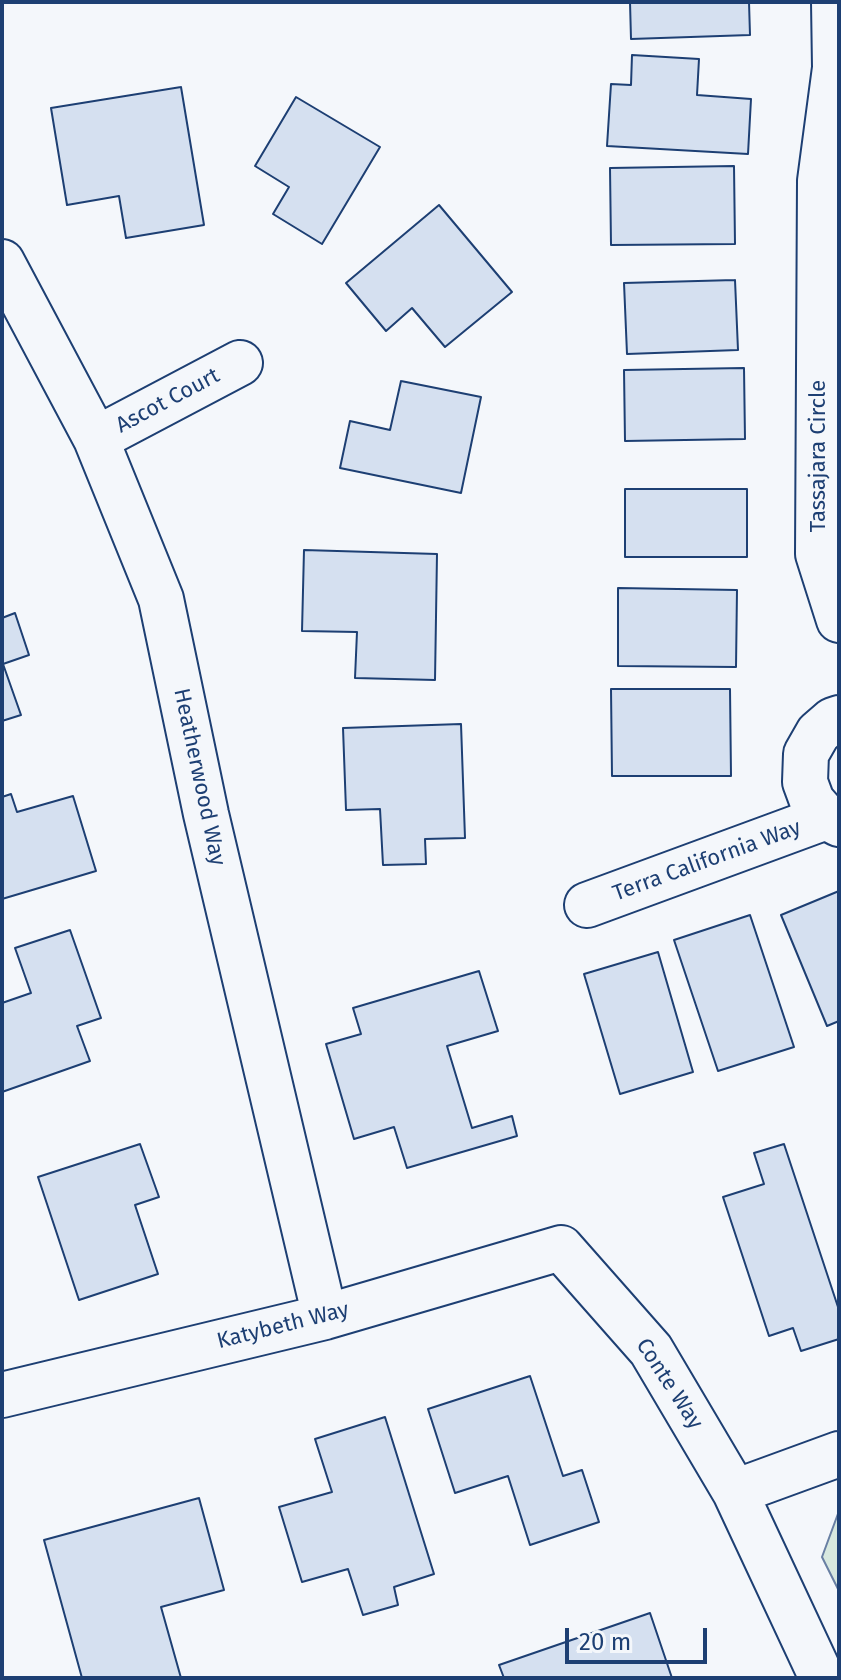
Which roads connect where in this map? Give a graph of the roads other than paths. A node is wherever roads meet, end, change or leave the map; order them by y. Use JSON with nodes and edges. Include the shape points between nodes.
{"nodes":[{"id":1,"x":834,"y":2,"type":"edge"},
{"id":2,"x":2,"y":262,"type":"edge"},
{"id":3,"x":240,"y":363,"type":"dead end"},
{"id":4,"x":96,"y":439,"type":"junction"},
{"id":5,"x":839,"y":620,"type":"edge"},
{"id":6,"x":839,"y":718,"type":"edge"},
{"id":7,"x":833,"y":821,"type":"edge"},
{"id":8,"x":587,"y":905,"type":"dead end"},
{"id":9,"x":561,"y":1248,"type":"joint"},
{"id":10,"x":325,"y":1317,"type":"junction"},
{"id":11,"x":2,"y":1395,"type":"edge"},
{"id":12,"x":839,"y":1454,"type":"edge"},
{"id":13,"x":735,"y":1492,"type":"junction"},
{"id":14,"x":822,"y":1678,"type":"edge"}],
"edges":[{"from":1,"to":5,"type":"street","name":"Tassajara Circle","via":[[835,68],[820,181],[818,554]]},
{"from":2,"to":4,"type":"street","name":"Heatherwood Way"},
{"from":3,"to":4,"type":"street","name":"Ascot Court"},
{"from":4,"to":10,"type":"street","name":"Heatherwood Way","via":[[161,599],[206,814]]},
{"from":6,"to":7,"type":"street","via":[[818,733],[806,754],[805,782],[812,801]]},
{"from":7,"to":8,"type":"street","name":"Terra California Way"},
{"from":9,"to":10,"type":"street","name":"Katybeth Way"},
{"from":9,"to":13,"type":"street","name":"Conte Way","via":[[651,1350]]},
{"from":10,"to":11,"type":"street","name":"Katybeth Way"},
{"from":12,"to":13,"type":"street"},
{"from":13,"to":14,"type":"street","name":"Conte Way"}]}
